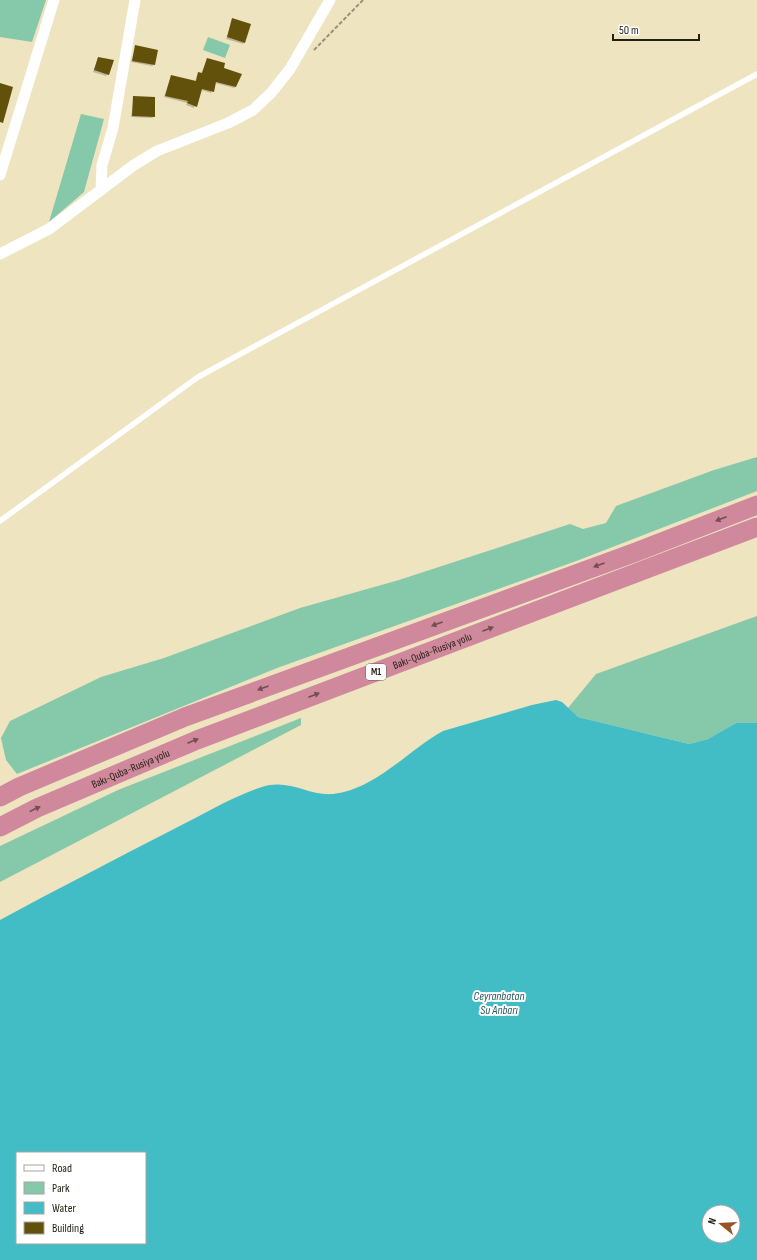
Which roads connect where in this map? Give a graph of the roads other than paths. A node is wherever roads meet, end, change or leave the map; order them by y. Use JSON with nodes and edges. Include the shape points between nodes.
{"nodes":[{"id":1,"x":54,"y":0,"type":"edge"},
{"id":2,"x":135,"y":0,"type":"edge"},
{"id":3,"x":330,"y":0,"type":"edge"},
{"id":4,"x":757,"y":74,"type":"edge"},
{"id":5,"x":0,"y":175,"type":"edge"},
{"id":6,"x":101,"y":189,"type":"junction"},
{"id":7,"x":0,"y":254,"type":"edge"},
{"id":8,"x":757,"y":505,"type":"edge"},
{"id":9,"x":0,"y":521,"type":"edge"},
{"id":10,"x":757,"y":527,"type":"edge"},
{"id":11,"x":0,"y":798,"type":"edge"},
{"id":12,"x":0,"y":826,"type":"edge"}],
"edges":[{"from":1,"to":5,"type":"street"},
{"from":2,"to":6,"type":"street","via":[[113,128],[102,165]]},
{"from":3,"to":6,"type":"street","via":[[290,69],[253,110],[228,123],[157,151]]},
{"from":4,"to":9,"type":"lane","via":[[198,377]]},
{"from":6,"to":7,"type":"street","via":[[49,229]]},
{"from":8,"to":11,"type":"highway","name":"Bakı-Quba-Rusiya yolu","number":"M1","one_way":true,"via":[[186,717],[19,787]]},
{"from":12,"to":10,"type":"highway","name":"Bakı-Quba-Rusiya yolu","number":"M1","one_way":true,"via":[[197,740]]}]}
